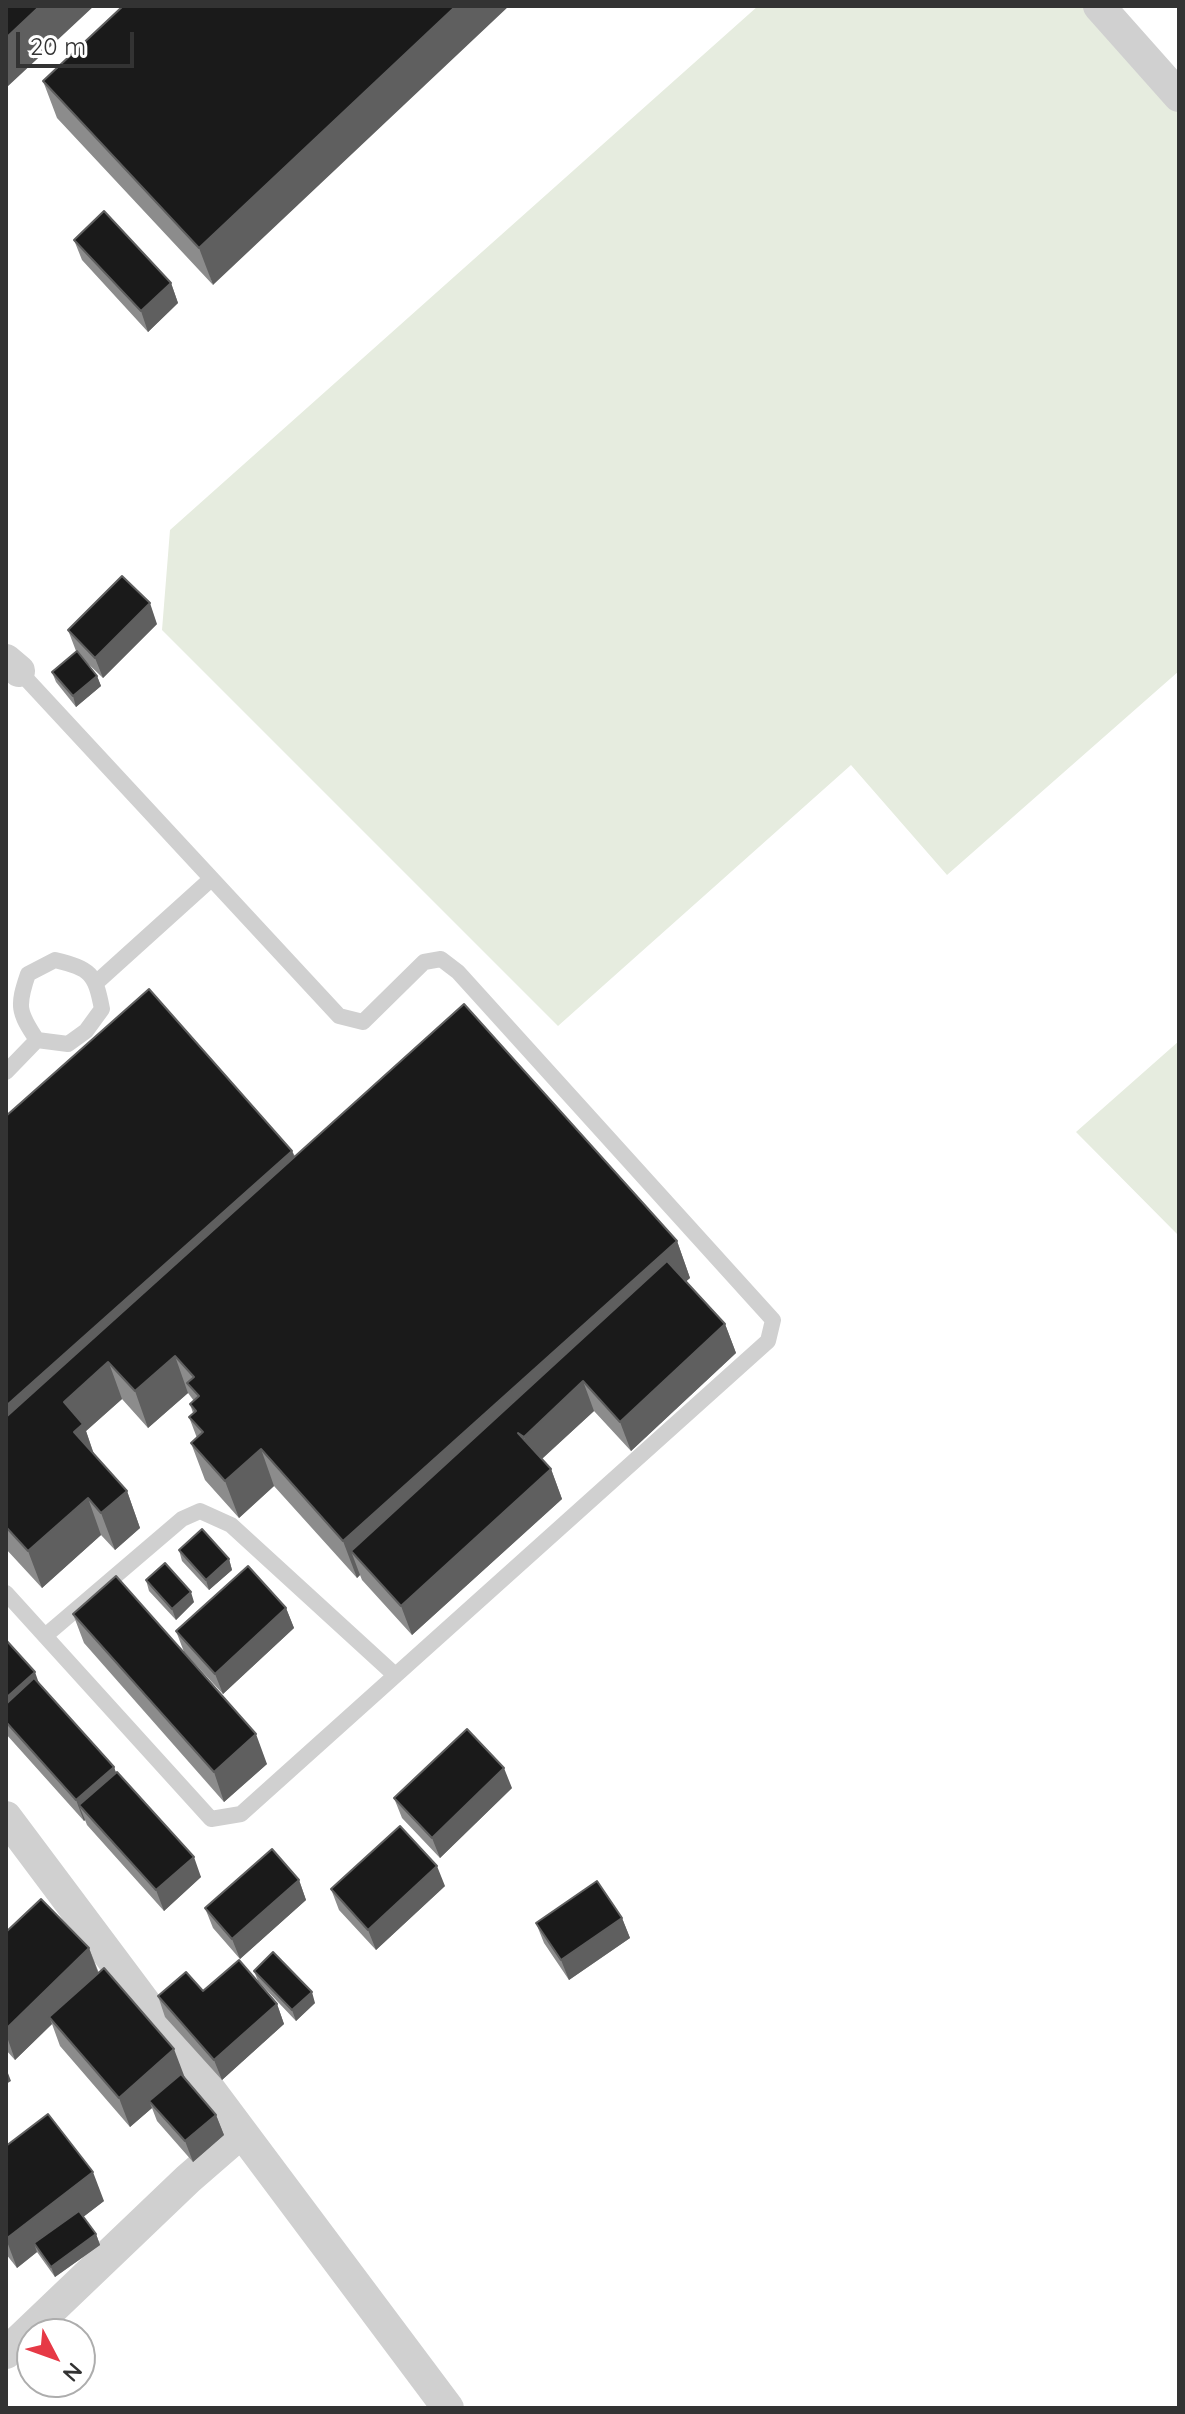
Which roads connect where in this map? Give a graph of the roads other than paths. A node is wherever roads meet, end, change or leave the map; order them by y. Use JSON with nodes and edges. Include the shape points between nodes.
{"nodes":[{"id":1,"x":1099,"y":6,"type":"edge"},
{"id":2,"x":1179,"y":96,"type":"edge"},
{"id":3,"x":12,"y":666,"type":"edge"},
{"id":4,"x":210,"y":880,"type":"junction"},
{"id":5,"x":97,"y":982,"type":"junction"},
{"id":6,"x":37,"y":1040,"type":"junction"},
{"id":7,"x":6,"y":1072,"type":"edge"},
{"id":8,"x":6,"y":1593,"type":"edge"},
{"id":9,"x":45,"y":1636,"type":"junction"},
{"id":10,"x":395,"y":1675,"type":"junction"},
{"id":11,"x":6,"y":1817,"type":"edge"},
{"id":12,"x":241,"y":2133,"type":"junction"},
{"id":13,"x":6,"y":2353,"type":"edge"},
{"id":14,"x":448,"y":2408,"type":"edge"}],
"edges":[{"from":1,"to":2,"type":"street"},
{"from":3,"to":4,"type":"lane"},
{"from":4,"to":5,"type":"lane"},
{"from":4,"to":10,"type":"lane","via":[[339,1016],[363,1022],[424,962],[441,959],[458,972],[773,1320],[768,1341]]},
{"from":5,"to":6,"type":"lane","via":[[102,1009],[86,1031],[68,1044]]},
{"from":5,"to":6,"type":"lane","via":[[79,966],[55,960],[28,974],[18,1002]]},
{"from":6,"to":7,"type":"lane"},
{"from":8,"to":9,"type":"lane"},
{"from":9,"to":10,"type":"lane","via":[[182,1519],[200,1511],[231,1525]]},
{"from":9,"to":10,"type":"lane","via":[[211,1819],[241,1814]]},
{"from":11,"to":12,"type":"street"},
{"from":12,"to":13,"type":"street"},
{"from":12,"to":14,"type":"street"}]}
